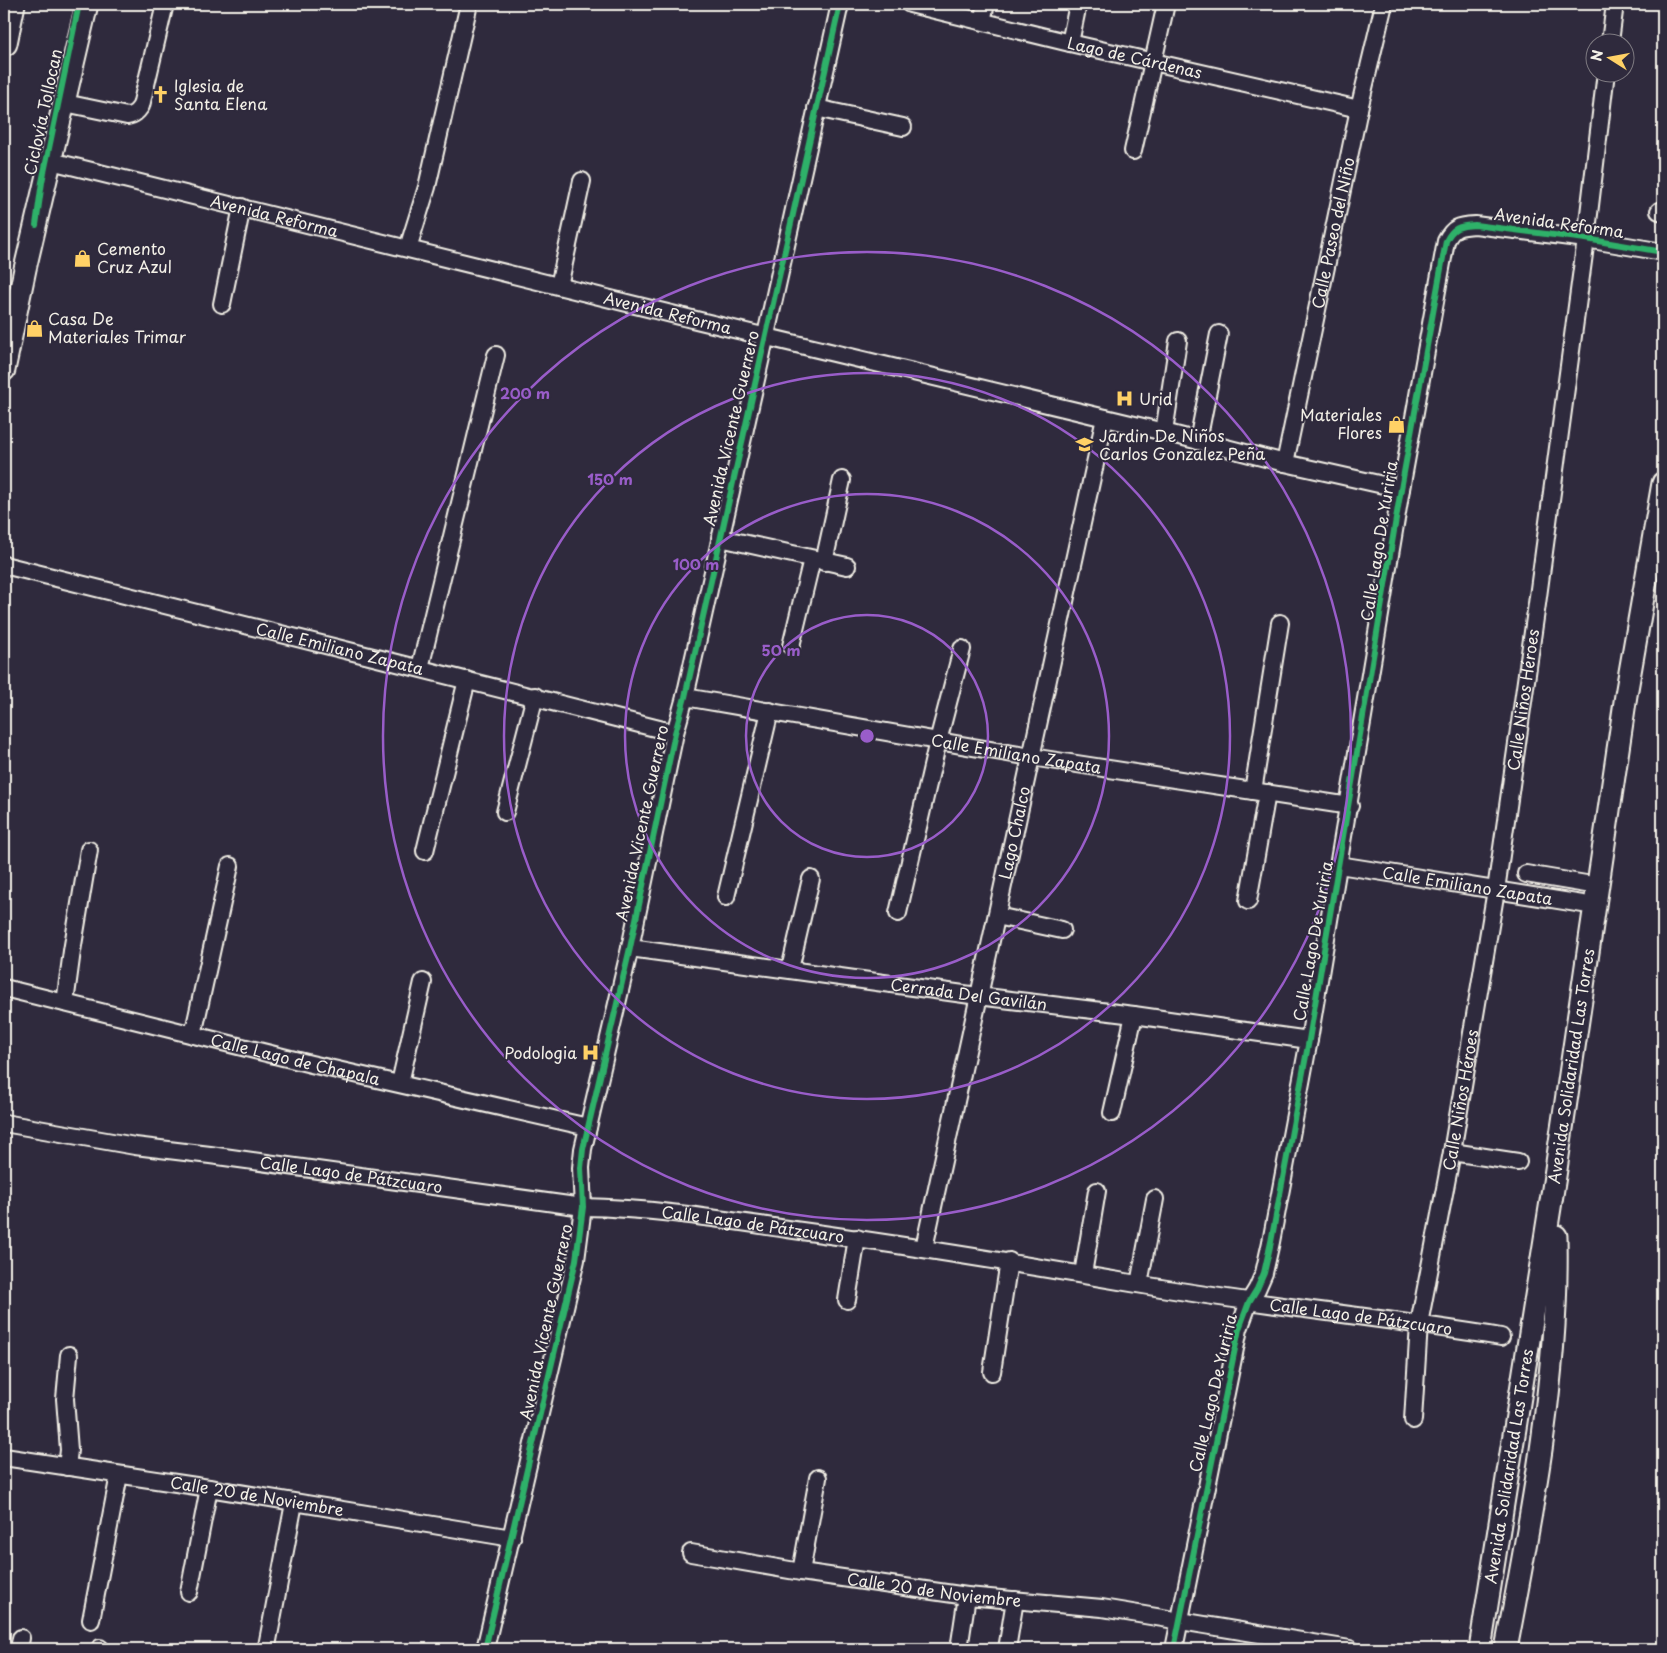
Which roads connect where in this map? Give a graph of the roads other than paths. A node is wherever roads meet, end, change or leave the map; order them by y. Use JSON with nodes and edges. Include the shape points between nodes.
{"nodes":[{"id":1,"x":12,"y":4,"type":"edge"},
{"id":2,"x":87,"y":4,"type":"edge"},
{"id":3,"x":165,"y":4,"type":"edge"},
{"id":4,"x":469,"y":4,"type":"edge"},
{"id":5,"x":840,"y":4,"type":"edge"},
{"id":6,"x":910,"y":4,"type":"edge"},
{"id":7,"x":986,"y":4,"type":"edge"},
{"id":8,"x":1078,"y":4,"type":"edge"},
{"id":9,"x":1166,"y":4,"type":"edge"},
{"id":10,"x":1384,"y":4,"type":"edge"},
{"id":11,"x":1615,"y":4,"type":"edge"},
{"id":12,"x":982,"y":21,"type":"junction"},
{"id":13,"x":1611,"y":32,"type":"edge"},
{"id":14,"x":4,"y":42,"type":"edge"},
{"id":15,"x":1070,"y":43,"type":"junction"},
{"id":16,"x":1152,"y":63,"type":"junction"},
{"id":17,"x":1605,"y":82,"type":"edge"},
{"id":18,"x":65,"y":102,"type":"junction"},
{"id":19,"x":816,"y":108,"type":"junction"},
{"id":20,"x":1359,"y":110,"type":"junction"},
{"id":21,"x":903,"y":127,"type":"dead end"},
{"id":22,"x":1134,"y":151,"type":"dead end"},
{"id":23,"x":51,"y":161,"type":"junction"},
{"id":24,"x":582,"y":181,"type":"dead end"},
{"id":25,"x":242,"y":207,"type":"junction"},
{"id":26,"x":1452,"y":230,"type":"joint"},
{"id":27,"x":1586,"y":239,"type":"junction"},
{"id":28,"x":408,"y":248,"type":"junction"},
{"id":29,"x":1663,"y":252,"type":"edge"},
{"id":30,"x":25,"y":269,"type":"junction"},
{"id":31,"x":560,"y":286,"type":"junction"},
{"id":32,"x":222,"y":304,"type":"dead end"},
{"id":33,"x":4,"y":318,"type":"edge"},
{"id":34,"x":1219,"y":334,"type":"dead end"},
{"id":35,"x":765,"y":336,"type":"junction"},
{"id":36,"x":1178,"y":341,"type":"dead end"},
{"id":37,"x":496,"y":355,"type":"dead end"},
{"id":38,"x":4,"y":370,"type":"edge"},
{"id":39,"x":1105,"y":418,"type":"junction"},
{"id":40,"x":1164,"y":432,"type":"junction"},
{"id":41,"x":1198,"y":441,"type":"junction"},
{"id":42,"x":1285,"y":463,"type":"junction"},
{"id":43,"x":842,"y":480,"type":"dead end"},
{"id":44,"x":1663,"y":483,"type":"edge"},
{"id":45,"x":1401,"y":489,"type":"junction"},
{"id":46,"x":720,"y":538,"type":"junction"},
{"id":47,"x":818,"y":560,"type":"junction"},
{"id":48,"x":4,"y":565,"type":"edge"},
{"id":49,"x":846,"y":566,"type":"dead end"},
{"id":50,"x":1280,"y":623,"type":"dead end"},
{"id":51,"x":790,"y":646,"type":"dead end"},
{"id":52,"x":962,"y":648,"type":"dead end"},
{"id":53,"x":420,"y":668,"type":"junction"},
{"id":54,"x":467,"y":680,"type":"junction"},
{"id":55,"x":535,"y":696,"type":"junction"},
{"id":56,"x":685,"y":697,"type":"junction"},
{"id":57,"x":770,"y":711,"type":"junction"},
{"id":58,"x":675,"y":733,"type":"junction"},
{"id":59,"x":938,"y":741,"type":"junction"},
{"id":60,"x":1031,"y":757,"type":"junction"},
{"id":61,"x":1260,"y":792,"type":"junction"},
{"id":62,"x":1350,"y":806,"type":"junction"},
{"id":63,"x":505,"y":812,"type":"dead end"},
{"id":64,"x":89,"y":850,"type":"dead end"},
{"id":65,"x":425,"y":851,"type":"dead end"},
{"id":66,"x":230,"y":866,"type":"dead end"},
{"id":67,"x":1339,"y":866,"type":"junction"},
{"id":68,"x":1526,"y":874,"type":"dead end"},
{"id":69,"x":810,"y":879,"type":"dead end"},
{"id":70,"x":1496,"y":890,"type":"junction"},
{"id":71,"x":1596,"y":896,"type":"junction"},
{"id":72,"x":726,"y":897,"type":"dead end"},
{"id":73,"x":1248,"y":901,"type":"dead end"},
{"id":74,"x":898,"y":913,"type":"dead end"},
{"id":75,"x":997,"y":916,"type":"junction"},
{"id":76,"x":1062,"y":930,"type":"dead end"},
{"id":77,"x":630,"y":948,"type":"junction"},
{"id":78,"x":790,"y":969,"type":"junction"},
{"id":79,"x":423,"y":982,"type":"dead end"},
{"id":80,"x":4,"y":988,"type":"edge"},
{"id":81,"x":978,"y":996,"type":"junction"},
{"id":82,"x":65,"y":1003,"type":"junction"},
{"id":83,"x":1134,"y":1015,"type":"junction"},
{"id":84,"x":193,"y":1035,"type":"junction"},
{"id":85,"x":1310,"y":1040,"type":"junction"},
{"id":86,"x":400,"y":1083,"type":"junction"},
{"id":87,"x":1112,"y":1113,"type":"dead end"},
{"id":88,"x":4,"y":1123,"type":"edge"},
{"id":89,"x":588,"y":1128,"type":"junction"},
{"id":90,"x":1452,"y":1152,"type":"junction"},
{"id":91,"x":1518,"y":1162,"type":"dead end"},
{"id":92,"x":1555,"y":1176,"type":"junction"},
{"id":93,"x":1097,"y":1191,"type":"dead end"},
{"id":94,"x":1155,"y":1199,"type":"dead end"},
{"id":95,"x":583,"y":1207,"type":"junction"},
{"id":96,"x":857,"y":1238,"type":"junction"},
{"id":97,"x":924,"y":1248,"type":"junction"},
{"id":98,"x":1008,"y":1262,"type":"junction"},
{"id":99,"x":1083,"y":1274,"type":"junction"},
{"id":100,"x":1140,"y":1284,"type":"junction"},
{"id":101,"x":847,"y":1300,"type":"dead end"},
{"id":102,"x":1249,"y":1302,"type":"junction"},
{"id":103,"x":1419,"y":1324,"type":"junction"},
{"id":104,"x":1501,"y":1337,"type":"dead end"},
{"id":105,"x":69,"y":1355,"type":"dead end"},
{"id":106,"x":992,"y":1372,"type":"dead end"},
{"id":107,"x":1413,"y":1420,"type":"dead end"},
{"id":108,"x":4,"y":1457,"type":"edge"},
{"id":109,"x":67,"y":1467,"type":"junction"},
{"id":110,"x":119,"y":1474,"type":"junction"},
{"id":111,"x":818,"y":1478,"type":"dead end"},
{"id":112,"x":209,"y":1488,"type":"junction"},
{"id":113,"x":294,"y":1503,"type":"junction"},
{"id":114,"x":512,"y":1538,"type":"junction"},
{"id":115,"x":691,"y":1553,"type":"dead end"},
{"id":116,"x":801,"y":1572,"type":"junction"},
{"id":117,"x":189,"y":1592,"type":"dead end"},
{"id":118,"x":968,"y":1596,"type":"junction"},
{"id":119,"x":1014,"y":1600,"type":"junction"},
{"id":120,"x":91,"y":1620,"type":"dead end"},
{"id":121,"x":1179,"y":1621,"type":"junction"},
{"id":122,"x":267,"y":1646,"type":"dead end"},
{"id":123,"x":485,"y":1649,"type":"edge"},
{"id":124,"x":959,"y":1649,"type":"edge"},
{"id":125,"x":1007,"y":1649,"type":"edge"},
{"id":126,"x":1174,"y":1649,"type":"edge"},
{"id":127,"x":1350,"y":1649,"type":"edge"},
{"id":128,"x":1480,"y":1649,"type":"edge"},
{"id":129,"x":1506,"y":1649,"type":"edge"}],
"edges":[{"from":1,"to":14,"type":"highway"},
{"from":2,"to":18,"type":"main road"},
{"from":3,"to":18,"type":"street","via":[[138,112],[127,116]]},
{"from":4,"to":28,"type":"street","via":[[427,187]]},
{"from":5,"to":19,"type":"street","name":"Avenida Vicente Guerrero"},
{"from":6,"to":12,"type":"street","name":"Lago de Cárdenas"},
{"from":7,"to":12,"type":"street"},
{"from":8,"to":15,"type":"street"},
{"from":9,"to":16,"type":"street"},
{"from":10,"to":20,"type":"street","name":"Calle Paseo del Niño"},
{"from":11,"to":13,"type":"street"},
{"from":12,"to":15,"type":"street","name":"Lago de Cárdenas"},
{"from":15,"to":16,"type":"street","name":"Lago de Cárdenas"},
{"from":16,"to":20,"type":"street","name":"Lago de Cárdenas"},
{"from":16,"to":22,"type":"street"},
{"from":17,"to":27,"type":"street","name":"Calle Niños Héroes"},
{"from":18,"to":23,"type":"main road"},
{"from":19,"to":21,"type":"street"},
{"from":19,"to":35,"type":"street","name":"Avenida Vicente Guerrero"},
{"from":20,"to":42,"type":"street","name":"Calle Paseo del Niño"},
{"from":23,"to":25,"type":"street","name":"Avenida Reforma"},
{"from":23,"to":30,"type":"main road"},
{"from":24,"to":31,"type":"street"},
{"from":25,"to":28,"type":"street","name":"Avenida Reforma"},
{"from":25,"to":32,"type":"street"},
{"from":26,"to":27,"type":"street","name":"Avenida Reforma","via":[[1475,224]]},
{"from":26,"to":45,"type":"street","name":"Calle Lago De Yuriria","via":[[1442,257]]},
{"from":27,"to":29,"type":"street","name":"Avenida Reforma"},
{"from":27,"to":70,"type":"street","name":"Calle Niños Héroes"},
{"from":28,"to":31,"type":"street","name":"Avenida Reforma"},
{"from":30,"to":33,"type":"main road"},
{"from":30,"to":38,"type":"main road"},
{"from":31,"to":35,"type":"street","name":"Avenida Reforma"},
{"from":34,"to":41,"type":"street"},
{"from":35,"to":39,"type":"street","name":"Avenida Reforma"},
{"from":35,"to":46,"type":"street","name":"Avenida Vicente Guerrero"},
{"from":36,"to":40,"type":"street"},
{"from":37,"to":53,"type":"street"},
{"from":39,"to":40,"type":"street","name":"Avenida Reforma"},
{"from":39,"to":60,"type":"street","name":"Lago Chalco"},
{"from":40,"to":41,"type":"street","name":"Avenida Reforma"},
{"from":41,"to":42,"type":"street","name":"Avenida Reforma"},
{"from":42,"to":45,"type":"street","name":"Avenida Reforma"},
{"from":43,"to":47,"type":"street"},
{"from":44,"to":71,"type":"main road","name":"Avenida Solidaridad Las Torres","via":[[1626,695]]},
{"from":45,"to":62,"type":"street","name":"Calle Lago De Yuriria"},
{"from":46,"to":47,"type":"street"},
{"from":46,"to":56,"type":"street","name":"Avenida Vicente Guerrero"},
{"from":47,"to":49,"type":"street"},
{"from":47,"to":51,"type":"street"},
{"from":48,"to":53,"type":"street","name":"Calle Emiliano Zapata"},
{"from":50,"to":61,"type":"street"},
{"from":52,"to":59,"type":"street"},
{"from":53,"to":54,"type":"street","name":"Calle Emiliano Zapata"},
{"from":54,"to":55,"type":"street","name":"Calle Emiliano Zapata"},
{"from":54,"to":65,"type":"street"},
{"from":55,"to":58,"type":"street","name":"Calle Emiliano Zapata"},
{"from":55,"to":63,"type":"street"},
{"from":56,"to":57,"type":"street","name":"Calle Emiliano Zapata"},
{"from":56,"to":58,"type":"street","name":"Avenida Vicente Guerrero"},
{"from":57,"to":59,"type":"street","name":"Calle Emiliano Zapata"},
{"from":57,"to":72,"type":"street"},
{"from":58,"to":77,"type":"street","name":"Avenida Vicente Guerrero"},
{"from":59,"to":60,"type":"street","name":"Calle Emiliano Zapata"},
{"from":59,"to":74,"type":"street"},
{"from":60,"to":61,"type":"street","name":"Calle Emiliano Zapata"},
{"from":60,"to":75,"type":"street","name":"Lago Chalco"},
{"from":61,"to":62,"type":"street","name":"Calle Emiliano Zapata"},
{"from":61,"to":73,"type":"street"},
{"from":62,"to":67,"type":"street","name":"Calle Lago De Yuriria"},
{"from":64,"to":82,"type":"street"},
{"from":66,"to":84,"type":"street"},
{"from":67,"to":70,"type":"street","name":"Calle Emiliano Zapata"},
{"from":67,"to":85,"type":"street","name":"Calle Lago De Yuriria"},
{"from":68,"to":71,"type":"street"},
{"from":69,"to":78,"type":"street"},
{"from":70,"to":71,"type":"street","name":"Calle Emiliano Zapata"},
{"from":70,"to":90,"type":"street","name":"Calle Niños Héroes"},
{"from":71,"to":92,"type":"main road","name":"Avenida Solidaridad Las Torres"},
{"from":75,"to":76,"type":"street"},
{"from":75,"to":81,"type":"street","name":"Lago Chalco"},
{"from":77,"to":78,"type":"street","name":"Cerrada Del Gavilán"},
{"from":77,"to":89,"type":"street","name":"Avenida Vicente Guerrero"},
{"from":78,"to":81,"type":"street","name":"Cerrada Del Gavilán"},
{"from":79,"to":86,"type":"street"},
{"from":80,"to":82,"type":"street","name":"Calle Lago de Chapala"},
{"from":81,"to":83,"type":"street","name":"Cerrada Del Gavilán"},
{"from":81,"to":97,"type":"street","name":"Lago Chalco"},
{"from":82,"to":84,"type":"street","name":"Calle Lago de Chapala"},
{"from":83,"to":85,"type":"street","name":"Cerrada Del Gavilán"},
{"from":83,"to":87,"type":"street"},
{"from":84,"to":86,"type":"street","name":"Calle Lago de Chapala"},
{"from":85,"to":102,"type":"street","name":"Calle Lago De Yuriria","via":[[1271,1242],[1264,1272]]},
{"from":86,"to":89,"type":"street","name":"Calle Lago de Chapala"},
{"from":88,"to":95,"type":"street","name":"Calle Lago de Pátzcuaro","via":[[135,1146]]},
{"from":89,"to":95,"type":"street","name":"Avenida Vicente Guerrero","via":[[581,1168]]},
{"from":90,"to":91,"type":"street"},
{"from":90,"to":103,"type":"street","name":"Calle Niños Héroes"},
{"from":92,"to":128,"type":"main road","name":"Avenida Solidaridad Las Torres"},
{"from":92,"to":129,"type":"main road","via":[[1554,1322],[1531,1521]]},
{"from":93,"to":99,"type":"street"},
{"from":94,"to":100,"type":"street"},
{"from":95,"to":96,"type":"street","name":"Calle Lago de Pátzcuaro","via":[[661,1212]]},
{"from":95,"to":114,"type":"street","name":"Avenida Vicente Guerrero","via":[[576,1260]]},
{"from":96,"to":97,"type":"street","name":"Calle Lago de Pátzcuaro"},
{"from":96,"to":101,"type":"street"},
{"from":97,"to":98,"type":"street","name":"Calle Lago de Pátzcuaro"},
{"from":98,"to":99,"type":"street","name":"Calle Lago de Pátzcuaro"},
{"from":98,"to":106,"type":"street"},
{"from":99,"to":100,"type":"street","name":"Calle Lago de Pátzcuaro"},
{"from":100,"to":102,"type":"street","name":"Calle Lago de Pátzcuaro"},
{"from":102,"to":103,"type":"street","name":"Calle Lago de Pátzcuaro"},
{"from":102,"to":121,"type":"street","name":"Calle Lago De Yuriria","via":[[1237,1338]]},
{"from":103,"to":104,"type":"street","name":"Calle Lago de Pátzcuaro"},
{"from":103,"to":107,"type":"street","name":"Calle Niños Héroes"},
{"from":105,"to":109,"type":"street","via":[[65,1399]]},
{"from":108,"to":109,"type":"street","name":"Calle 20 de Noviembre"},
{"from":109,"to":110,"type":"street","name":"Calle 20 de Noviembre"},
{"from":110,"to":112,"type":"street","name":"Calle 20 de Noviembre"},
{"from":110,"to":120,"type":"street"},
{"from":111,"to":116,"type":"street"},
{"from":112,"to":113,"type":"street","name":"Calle 20 de Noviembre"},
{"from":112,"to":117,"type":"street"},
{"from":113,"to":114,"type":"street","name":"Calle 20 de Noviembre"},
{"from":113,"to":122,"type":"street"},
{"from":114,"to":123,"type":"street","name":"Avenida Vicente Guerrero"},
{"from":115,"to":116,"type":"street","name":"Calle 20 de Noviembre"},
{"from":116,"to":118,"type":"street","name":"Calle 20 de Noviembre"},
{"from":118,"to":119,"type":"street","name":"Calle 20 de Noviembre"},
{"from":118,"to":124,"type":"street"},
{"from":119,"to":121,"type":"street","name":"Calle 20 de Noviembre","via":[[1102,1608]]},
{"from":119,"to":125,"type":"street"},
{"from":121,"to":126,"type":"street","name":"Calle Lago De Yuriria"},
{"from":121,"to":127,"type":"street","name":"Calle 20 de Noviembre"}]}
